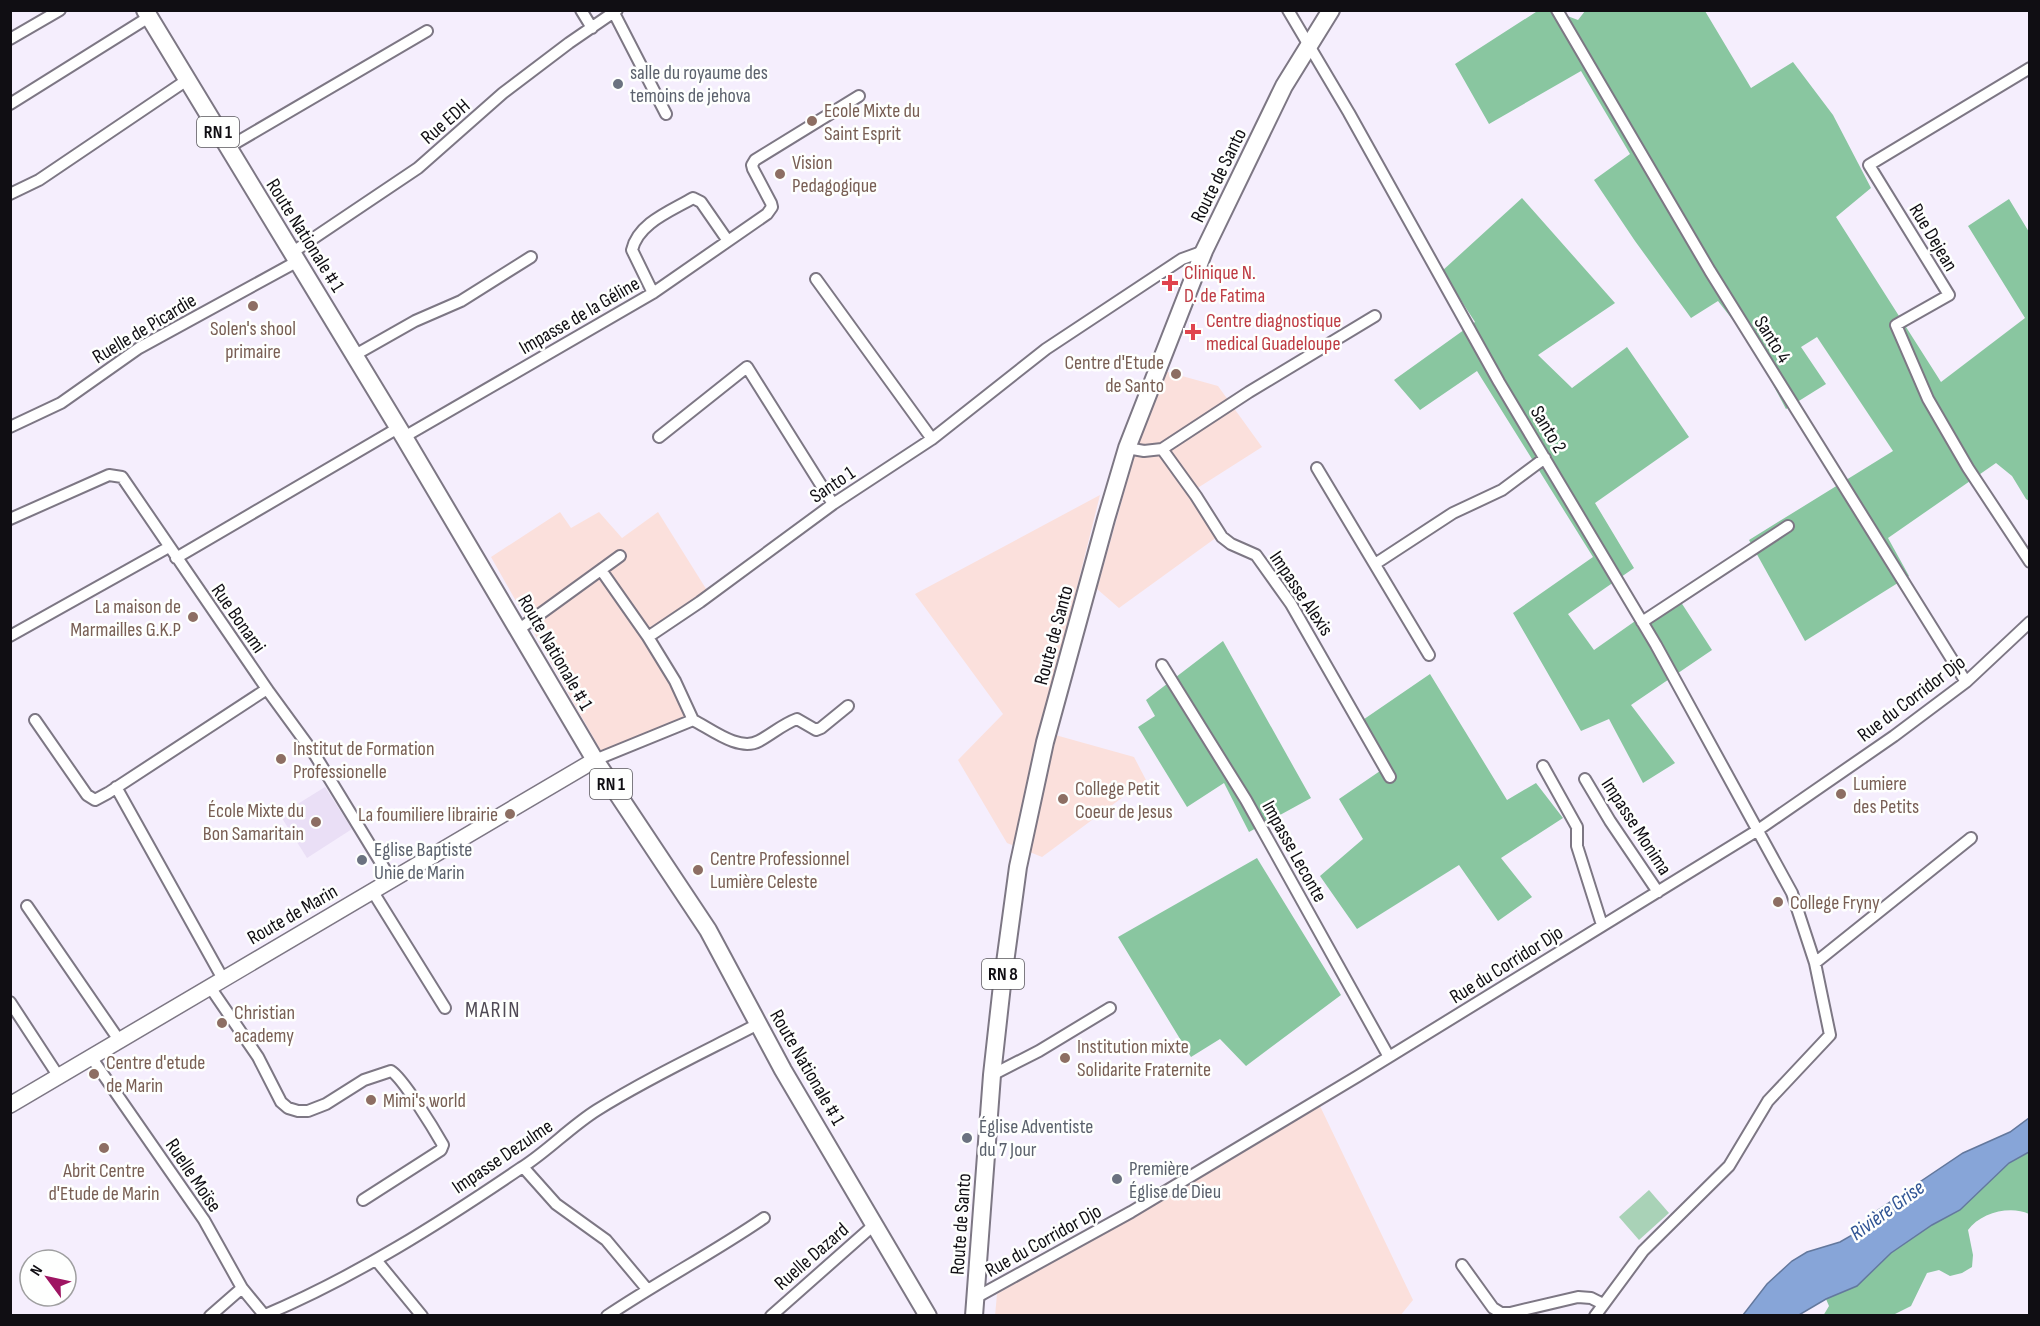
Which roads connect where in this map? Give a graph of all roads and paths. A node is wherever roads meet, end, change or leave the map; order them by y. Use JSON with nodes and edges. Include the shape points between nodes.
{"nodes":[{"id":1,"x":60,"y":10,"type":"edge"},
{"id":2,"x":581,"y":10,"type":"edge"},
{"id":3,"x":1288,"y":10,"type":"edge"},
{"id":4,"x":1331,"y":10,"type":"edge"},
{"id":5,"x":1557,"y":10,"type":"edge"},
{"id":6,"x":616,"y":12,"type":"edge"},
{"id":7,"x":147,"y":14,"type":"edge"},
{"id":8,"x":592,"y":28,"type":"junction"},
{"id":9,"x":427,"y":31,"type":"dead end"},
{"id":10,"x":10,"y":39,"type":"edge"},
{"id":11,"x":1309,"y":47,"type":"junction"},
{"id":12,"x":2030,"y":68,"type":"edge"},
{"id":13,"x":187,"y":80,"type":"junction"},
{"id":14,"x":859,"y":96,"type":"dead end"},
{"id":15,"x":10,"y":104,"type":"edge"},
{"id":16,"x":666,"y":114,"type":"dead end"},
{"id":17,"x":227,"y":148,"type":"junction"},
{"id":18,"x":10,"y":194,"type":"edge"},
{"id":19,"x":728,"y":241,"type":"junction"},
{"id":20,"x":1204,"y":251,"type":"junction"},
{"id":21,"x":295,"y":257,"type":"junction"},
{"id":22,"x":531,"y":257,"type":"dead end"},
{"id":23,"x":816,"y":279,"type":"dead end"},
{"id":24,"x":653,"y":293,"type":"junction"},
{"id":25,"x":1375,"y":316,"type":"dead end"},
{"id":26,"x":355,"y":355,"type":"junction"},
{"id":27,"x":10,"y":427,"type":"edge"},
{"id":28,"x":401,"y":432,"type":"junction"},
{"id":29,"x":659,"y":437,"type":"dead end"},
{"id":30,"x":932,"y":439,"type":"junction"},
{"id":31,"x":1127,"y":447,"type":"junction"},
{"id":32,"x":1162,"y":448,"type":"junction"},
{"id":33,"x":1545,"y":458,"type":"junction"},
{"id":34,"x":1317,"y":468,"type":"dead end"},
{"id":35,"x":833,"y":504,"type":"junction"},
{"id":36,"x":10,"y":519,"type":"edge"},
{"id":37,"x":1788,"y":526,"type":"dead end"},
{"id":38,"x":169,"y":547,"type":"junction"},
{"id":39,"x":620,"y":556,"type":"dead end"},
{"id":40,"x":176,"y":558,"type":"junction"},
{"id":41,"x":2030,"y":562,"type":"edge"},
{"id":42,"x":1375,"y":564,"type":"junction"},
{"id":43,"x":601,"y":570,"type":"junction"},
{"id":44,"x":1642,"y":622,"type":"junction"},
{"id":45,"x":2030,"y":622,"type":"edge"},
{"id":46,"x":518,"y":630,"type":"junction"},
{"id":47,"x":10,"y":636,"type":"edge"},
{"id":48,"x":648,"y":637,"type":"junction"},
{"id":49,"x":1429,"y":655,"type":"dead end"},
{"id":50,"x":1162,"y":665,"type":"dead end"},
{"id":51,"x":1966,"y":682,"type":"junction"},
{"id":52,"x":267,"y":689,"type":"junction"},
{"id":53,"x":848,"y":706,"type":"dead end"},
{"id":54,"x":35,"y":720,"type":"dead end"},
{"id":55,"x":693,"y":720,"type":"junction"},
{"id":56,"x":595,"y":760,"type":"junction"},
{"id":57,"x":1543,"y":766,"type":"dead end"},
{"id":58,"x":1390,"y":777,"type":"dead end"},
{"id":59,"x":1585,"y":779,"type":"dead end"},
{"id":60,"x":116,"y":787,"type":"junction"},
{"id":61,"x":1758,"y":830,"type":"junction"},
{"id":62,"x":1971,"y":838,"type":"dead end"},
{"id":63,"x":392,"y":881,"type":"junction"},
{"id":64,"x":373,"y":892,"type":"junction"},
{"id":65,"x":1658,"y":892,"type":"junction"},
{"id":66,"x":27,"y":906,"type":"dead end"},
{"id":67,"x":1602,"y":926,"type":"junction"},
{"id":68,"x":1815,"y":963,"type":"junction"},
{"id":69,"x":217,"y":983,"type":"junction"},
{"id":70,"x":10,"y":1002,"type":"edge"},
{"id":71,"x":445,"y":1008,"type":"dead end"},
{"id":72,"x":1110,"y":1008,"type":"dead end"},
{"id":73,"x":758,"y":1024,"type":"junction"},
{"id":74,"x":119,"y":1040,"type":"junction"},
{"id":75,"x":91,"y":1057,"type":"junction"},
{"id":76,"x":1389,"y":1057,"type":"junction"},
{"id":77,"x":992,"y":1075,"type":"junction"},
{"id":78,"x":59,"y":1077,"type":"junction"},
{"id":79,"x":10,"y":1105,"type":"edge"},
{"id":80,"x":523,"y":1167,"type":"junction"},
{"id":81,"x":363,"y":1200,"type":"dead end"},
{"id":82,"x":764,"y":1218,"type":"dead end"},
{"id":83,"x":875,"y":1224,"type":"junction"},
{"id":84,"x":376,"y":1260,"type":"junction"},
{"id":85,"x":1462,"y":1265,"type":"dead end"},
{"id":86,"x":242,"y":1288,"type":"junction"},
{"id":87,"x":647,"y":1289,"type":"junction"},
{"id":88,"x":975,"y":1298,"type":"junction"},
{"id":89,"x":1603,"y":1304,"type":"junction"},
{"id":90,"x":265,"y":1315,"type":"edge"},
{"id":91,"x":210,"y":1316,"type":"edge"},
{"id":92,"x":422,"y":1316,"type":"edge"},
{"id":93,"x":607,"y":1316,"type":"edge"},
{"id":94,"x":771,"y":1316,"type":"edge"},
{"id":95,"x":928,"y":1316,"type":"edge"},
{"id":96,"x":974,"y":1316,"type":"edge"},
{"id":97,"x":1595,"y":1316,"type":"edge"}],
"edges":[{"from":1,"to":10,"type":"street"},
{"from":2,"to":8,"type":"street"},
{"from":3,"to":11,"type":"street","name":"Santo 2"},
{"from":4,"to":11,"type":"main road","name":"Route de Santo","number":"RN 8"},
{"from":5,"to":51,"type":"street","name":"Santo 4","via":[[1710,272]]},
{"from":6,"to":8,"type":"street","name":"Rue EDH"},
{"from":6,"to":16,"type":"street"},
{"from":7,"to":13,"type":"main road","name":"Route Nationale # 1","number":"RN 1"},
{"from":7,"to":15,"type":"street"},
{"from":8,"to":21,"type":"street","name":"Rue EDH","via":[[503,93],[418,168]]},
{"from":9,"to":17,"type":"street"},
{"from":11,"to":20,"type":"main road","name":"Route de Santo","number":"RN 8","via":[[1284,86]]},
{"from":11,"to":33,"type":"street","name":"Santo 2"},
{"from":12,"to":41,"type":"street","name":"Rue Dejean","via":[[1869,165],[1949,295],[1896,325],[1928,399]]},
{"from":13,"to":17,"type":"main road","name":"Route Nationale # 1","number":"RN 1"},
{"from":13,"to":18,"type":"street","via":[[39,180]]},
{"from":14,"to":19,"type":"street","name":"Impasse de la Géline","via":[[753,162],[772,207]]},
{"from":17,"to":21,"type":"main road","name":"Route Nationale # 1","number":"RN 1"},
{"from":19,"to":24,"type":"street","name":"Impasse de la Géline"},
{"from":19,"to":24,"type":"street","via":[[701,202],[693,198],[649,224],[632,250]]},
{"from":20,"to":30,"type":"street","name":"Santo 1","via":[[1182,260],[1046,350]]},
{"from":20,"to":31,"type":"main road","name":"Route de Santo","number":"RN 8"},
{"from":21,"to":26,"type":"main road","name":"Route Nationale # 1","number":"RN 1"},
{"from":21,"to":27,"type":"street","name":"Ruelle de Picardie","via":[[139,348],[61,403]]},
{"from":22,"to":26,"type":"street","via":[[461,301],[415,321]]},
{"from":23,"to":30,"type":"street"},
{"from":24,"to":28,"type":"street","name":"Impasse de la Géline"},
{"from":25,"to":32,"type":"street"},
{"from":26,"to":28,"type":"main road","name":"Route Nationale # 1","number":"RN 1"},
{"from":28,"to":40,"type":"street","name":"Impasse de la Géline"},
{"from":28,"to":46,"type":"main road","name":"Route Nationale # 1","number":"RN 1"},
{"from":29,"to":35,"type":"street","via":[[747,367]]},
{"from":30,"to":35,"type":"street","name":"Santo 1"},
{"from":31,"to":32,"type":"street","via":[[1144,451]]},
{"from":31,"to":77,"type":"main road","name":"Route de Santo","number":"RN 8","via":[[1045,742],[1018,867]]},
{"from":32,"to":58,"type":"street","name":"Impasse Alexis","via":[[1222,537],[1256,555],[1291,604]]},
{"from":33,"to":42,"type":"street","via":[[1502,490],[1453,513]]},
{"from":33,"to":44,"type":"street","name":"Santo 2"},
{"from":34,"to":42,"type":"street"},
{"from":35,"to":48,"type":"street","name":"Santo 1"},
{"from":36,"to":38,"type":"street","name":"Rue Bonami","via":[[109,475],[122,477]]},
{"from":37,"to":44,"type":"street"},
{"from":38,"to":40,"type":"street","name":"Rue Bonami"},
{"from":38,"to":47,"type":"street"},
{"from":39,"to":43,"type":"street"},
{"from":40,"to":52,"type":"street","name":"Rue Bonami"},
{"from":42,"to":49,"type":"street"},
{"from":43,"to":46,"type":"street"},
{"from":43,"to":48,"type":"street"},
{"from":44,"to":61,"type":"street","name":"Santo 2"},
{"from":45,"to":51,"type":"street","name":"Rue du Corridor Djo"},
{"from":46,"to":56,"type":"main road","name":"Route Nationale # 1","number":"RN 1"},
{"from":48,"to":55,"type":"street"},
{"from":50,"to":76,"type":"street","name":"Impasse Leconte","via":[[1246,800]]},
{"from":51,"to":61,"type":"street","name":"Rue du Corridor Djo"},
{"from":52,"to":60,"type":"street"},
{"from":52,"to":63,"type":"street","name":"Rue Bonami","via":[[315,755]]},
{"from":53,"to":55,"type":"street","via":[[821,729],[797,719],[753,744],[733,741]]},
{"from":54,"to":60,"type":"street","via":[[87,795],[94,800]]},
{"from":55,"to":56,"type":"street"},
{"from":56,"to":63,"type":"main road","name":"Route de Marin"},
{"from":56,"to":73,"type":"main road","name":"Route Nationale # 1","number":"RN 1","via":[[708,930]]},
{"from":57,"to":67,"type":"street","via":[[1577,826],[1576,846]]},
{"from":59,"to":65,"type":"street","name":"Impasse Monima"},
{"from":60,"to":69,"type":"street"},
{"from":61,"to":65,"type":"street","name":"Rue du Corridor Djo"},
{"from":61,"to":68,"type":"street","name":"Santo 2","via":[[1792,892]]},
{"from":62,"to":68,"type":"street"},
{"from":63,"to":64,"type":"main road","name":"Route de Marin"},
{"from":64,"to":69,"type":"main road","name":"Route de Marin"},
{"from":64,"to":71,"type":"street"},
{"from":65,"to":67,"type":"street","name":"Rue du Corridor Djo"},
{"from":66,"to":74,"type":"street"},
{"from":67,"to":76,"type":"street","name":"Rue du Corridor Djo"},
{"from":68,"to":89,"type":"street","name":"Santo 2","via":[[1830,1035],[1768,1101],[1729,1166],[1643,1251]]},
{"from":69,"to":74,"type":"main road","name":"Route de Marin"},
{"from":69,"to":81,"type":"street","via":[[281,1102],[288,1108],[308,1111],[364,1080],[391,1071],[435,1130],[443,1145],[441,1150]]},
{"from":70,"to":78,"type":"street"},
{"from":72,"to":77,"type":"street"},
{"from":73,"to":80,"type":"street","name":"Impasse Dezulme","via":[[596,1111]]},
{"from":73,"to":83,"type":"main road","name":"Route Nationale # 1","number":"RN 1"},
{"from":74,"to":75,"type":"main road","name":"Route de Marin"},
{"from":75,"to":78,"type":"main road","name":"Route de Marin"},
{"from":75,"to":86,"type":"street","name":"Ruelle Moïse","via":[[204,1220]]},
{"from":76,"to":88,"type":"street","name":"Rue du Corridor Djo","via":[[1141,1206]]},
{"from":77,"to":88,"type":"main road","name":"Route de Santo","number":"RN 8"},
{"from":78,"to":79,"type":"main road","name":"Route de Marin"},
{"from":80,"to":84,"type":"street","name":"Impasse Dezulme"},
{"from":80,"to":87,"type":"street","via":[[556,1204],[606,1240]]},
{"from":82,"to":87,"type":"street"},
{"from":83,"to":94,"type":"street","name":"Ruelle Dazard"},
{"from":83,"to":95,"type":"main road","name":"Route Nationale # 1","number":"RN 1"},
{"from":84,"to":90,"type":"street","name":"Impasse Dezulme"},
{"from":84,"to":92,"type":"street"},
{"from":85,"to":89,"type":"street","via":[[1500,1313],[1578,1297]]},
{"from":86,"to":90,"type":"street","name":"Ruelle Moïse"},
{"from":86,"to":91,"type":"street"},
{"from":87,"to":93,"type":"street"},
{"from":88,"to":96,"type":"main road","name":"Route de Santo","number":"RN 8"},
{"from":89,"to":97,"type":"street"}]}
